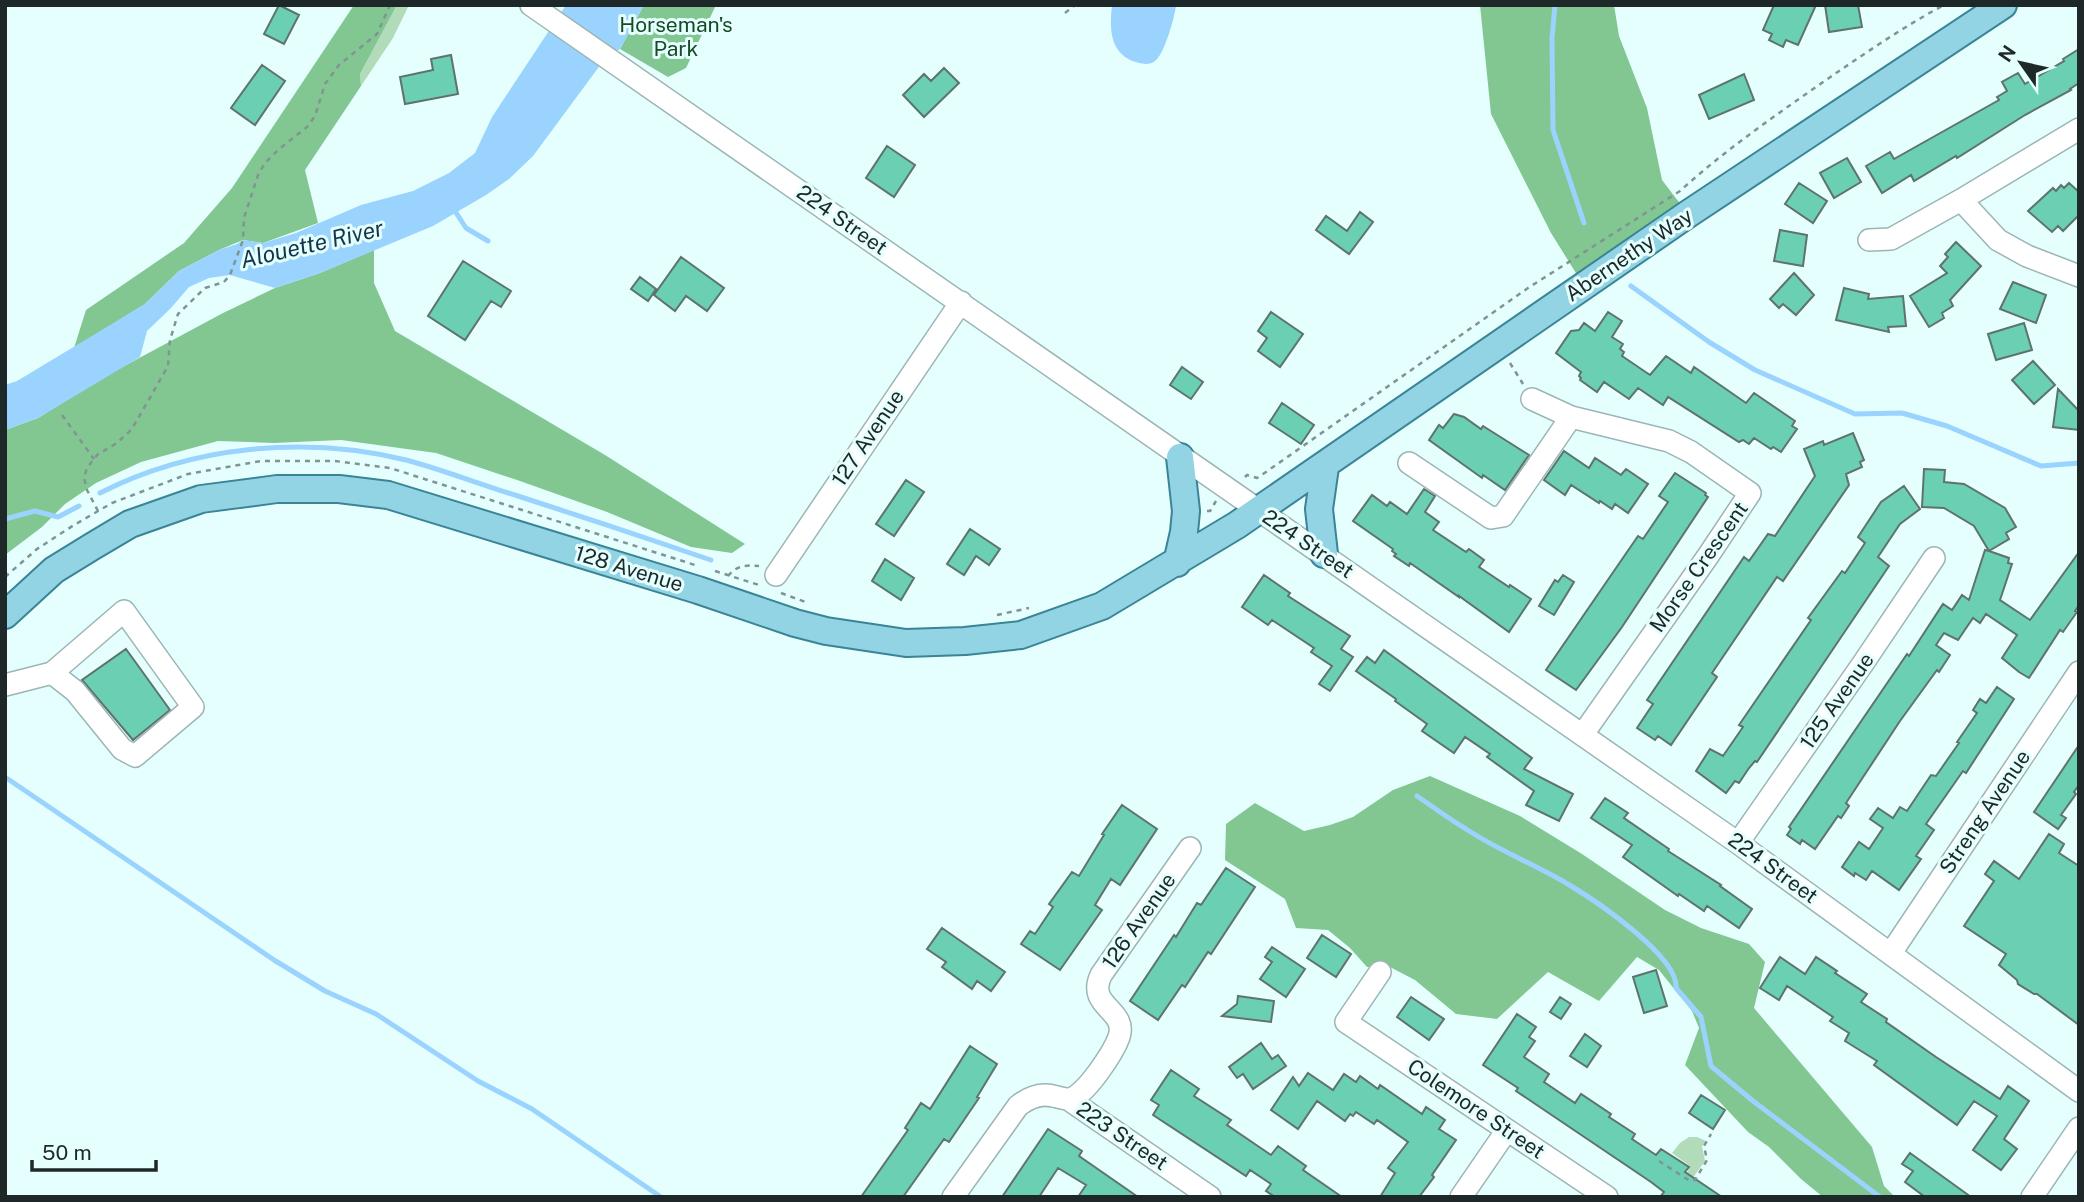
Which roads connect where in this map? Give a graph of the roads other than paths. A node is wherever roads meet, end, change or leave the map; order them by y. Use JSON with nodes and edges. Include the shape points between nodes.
{"nodes":[{"id":1,"x":2003,"y":5,"type":"edge"},
{"id":2,"x":539,"y":11,"type":"edge"},
{"id":3,"x":2079,"y":129,"type":"edge"},
{"id":4,"x":1961,"y":200,"type":"junction"},
{"id":5,"x":1869,"y":240,"type":"dead end"},
{"id":6,"x":2079,"y":276,"type":"edge"},
{"id":7,"x":961,"y":302,"type":"junction"},
{"id":8,"x":1532,"y":399,"type":"road end"},
{"id":9,"x":1571,"y":417,"type":"junction"},
{"id":10,"x":1180,"y":457,"type":"junction"},
{"id":11,"x":1409,"y":463,"type":"dead end"},
{"id":12,"x":1325,"y":467,"type":"junction"},
{"id":13,"x":1257,"y":510,"type":"junction"},
{"id":14,"x":1324,"y":554,"type":"junction"},
{"id":15,"x":1934,"y":558,"type":"dead end"},
{"id":16,"x":1177,"y":563,"type":"junction"},
{"id":17,"x":774,"y":581,"type":"road end"},
{"id":18,"x":5,"y":615,"type":"edge"},
{"id":19,"x":2079,"y":672,"type":"edge"},
{"id":20,"x":52,"y":673,"type":"junction"},
{"id":21,"x":5,"y":685,"type":"edge"},
{"id":22,"x":1583,"y":734,"type":"junction"},
{"id":23,"x":1738,"y":843,"type":"junction"},
{"id":24,"x":1190,"y":848,"type":"dead end"},
{"id":25,"x":1891,"y":953,"type":"junction"},
{"id":26,"x":1380,"y":972,"type":"dead end"},
{"id":27,"x":2079,"y":1091,"type":"edge"},
{"id":28,"x":1068,"y":1099,"type":"junction"},
{"id":29,"x":2079,"y":1128,"type":"edge"},
{"id":30,"x":1507,"y":1130,"type":"junction"},
{"id":31,"x":953,"y":1197,"type":"edge"},
{"id":32,"x":1210,"y":1197,"type":"edge"},
{"id":33,"x":1461,"y":1197,"type":"edge"},
{"id":34,"x":1607,"y":1197,"type":"edge"},
{"id":35,"x":2032,"y":1197,"type":"edge"}],
"edges":[{"from":1,"to":12,"type":"main road","name":"Abernethy Way","via":[[1660,233]]},
{"from":2,"to":7,"type":"street","name":"224 Street"},
{"from":3,"to":4,"type":"street"},
{"from":4,"to":5,"type":"street","via":[[1891,239]]},
{"from":4,"to":6,"type":"street","via":[[1998,240]]},
{"from":7,"to":10,"type":"street","name":"224 Street"},
{"from":7,"to":17,"type":"street","name":"127 Avenue"},
{"from":8,"to":9,"type":"street","name":"Morse Crescent"},
{"from":9,"to":11,"type":"street","via":[[1503,516],[1491,518]]},
{"from":9,"to":22,"type":"street","name":"Morse Crescent","via":[[1670,441],[1750,493]]},
{"from":10,"to":13,"type":"street","name":"224 Street"},
{"from":10,"to":16,"type":"main road","via":[[1186,511]]},
{"from":12,"to":13,"type":"main road","name":"Abernethy Way"},
{"from":12,"to":14,"type":"main road","via":[[1319,509]]},
{"from":13,"to":14,"type":"street","name":"224 Street"},
{"from":13,"to":16,"type":"main road","name":"128 Avenue"},
{"from":14,"to":22,"type":"street","name":"224 Street"},
{"from":15,"to":23,"type":"street","name":"125 Avenue"},
{"from":16,"to":18,"type":"main road","name":"128 Avenue","via":[[1102,606],[1021,635],[906,643],[795,623],[388,495],[277,489],[201,499],[130,524],[54,570]]},
{"from":19,"to":25,"type":"street","name":"Streng Avenue"},
{"from":20,"to":20,"type":"street","via":[[75,691],[122,749],[135,755],[193,707],[124,611]]},
{"from":20,"to":21,"type":"street"},
{"from":22,"to":23,"type":"street","name":"224 Street"},
{"from":23,"to":25,"type":"street","name":"224 Street"},
{"from":24,"to":28,"type":"street","name":"126 Avenue","via":[[1101,975],[1096,990],[1119,1022],[1119,1038],[1086,1089]]},
{"from":25,"to":27,"type":"street","name":"224 Street"},
{"from":26,"to":30,"type":"street","name":"Colemore Street","via":[[1346,1022]]},
{"from":28,"to":31,"type":"street","via":[[1041,1096],[1018,1106]]},
{"from":28,"to":32,"type":"street","name":"223 Street"},
{"from":29,"to":35,"type":"street"},
{"from":30,"to":33,"type":"street"},
{"from":30,"to":34,"type":"street","name":"Colemore Street"}]}
